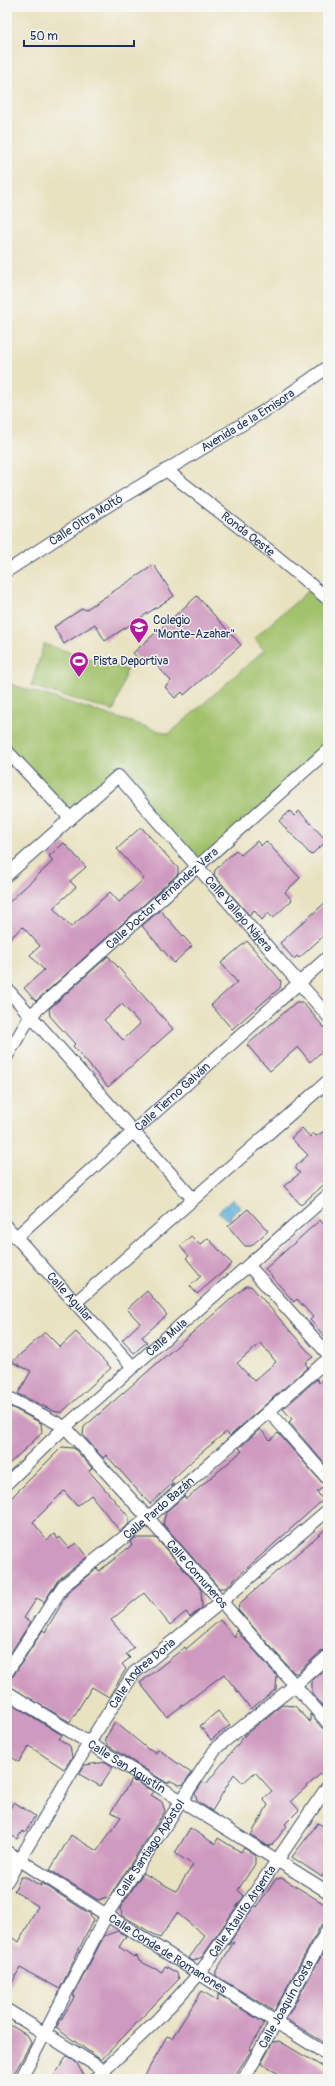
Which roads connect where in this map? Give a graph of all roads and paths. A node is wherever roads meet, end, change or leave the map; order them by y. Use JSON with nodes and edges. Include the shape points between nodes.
{"nodes":[{"id":1,"x":328,"y":367,"type":"edge"},
{"id":2,"x":166,"y":470,"type":"junction"},
{"id":3,"x":7,"y":571,"type":"edge"},
{"id":4,"x":328,"y":599,"type":"edge"},
{"id":5,"x":328,"y":750,"type":"edge"},
{"id":6,"x":7,"y":751,"type":"edge"},
{"id":7,"x":70,"y":818,"type":"junction"},
{"id":8,"x":197,"y":867,"type":"junction"},
{"id":9,"x":7,"y":874,"type":"edge"},
{"id":10,"x":328,"y":957,"type":"edge"},
{"id":11,"x":299,"y":983,"type":"junction"},
{"id":12,"x":7,"y":989,"type":"edge"},
{"id":13,"x":31,"y":1015,"type":"junction"},
{"id":14,"x":328,"y":1016,"type":"edge"},
{"id":15,"x":7,"y":1056,"type":"edge"},
{"id":16,"x":328,"y":1081,"type":"edge"},
{"id":17,"x":133,"y":1132,"type":"junction"},
{"id":18,"x":328,"y":1194,"type":"edge"},
{"id":19,"x":193,"y":1199,"type":"junction"},
{"id":20,"x":7,"y":1227,"type":"edge"},
{"id":21,"x":16,"y":1237,"type":"junction"},
{"id":22,"x":249,"y":1266,"type":"junction"},
{"id":23,"x":75,"y":1303,"type":"junction"},
{"id":24,"x":328,"y":1354,"type":"edge"},
{"id":25,"x":328,"y":1359,"type":"edge"},
{"id":26,"x":133,"y":1367,"type":"junction"},
{"id":27,"x":7,"y":1397,"type":"edge"},
{"id":28,"x":268,"y":1411,"type":"junction"},
{"id":29,"x":65,"y":1427,"type":"junction"},
{"id":30,"x":328,"y":1479,"type":"edge"},
{"id":31,"x":7,"y":1483,"type":"edge"},
{"id":32,"x":328,"y":1510,"type":"edge"},
{"id":33,"x":148,"y":1518,"type":"junction"},
{"id":34,"x":222,"y":1602,"type":"junction"},
{"id":35,"x":328,"y":1656,"type":"edge"},
{"id":36,"x":7,"y":1672,"type":"edge"},
{"id":37,"x":294,"y":1686,"type":"junction"},
{"id":38,"x":7,"y":1692,"type":"edge"},
{"id":39,"x":328,"y":1723,"type":"edge"},
{"id":40,"x":89,"y":1743,"type":"junction"},
{"id":41,"x":328,"y":1786,"type":"edge"},
{"id":42,"x":182,"y":1800,"type":"junction"},
{"id":43,"x":7,"y":1852,"type":"edge"},
{"id":44,"x":19,"y":1858,"type":"junction"},
{"id":45,"x":277,"y":1859,"type":"junction"},
{"id":46,"x":7,"y":1881,"type":"edge"},
{"id":47,"x":328,"y":1892,"type":"edge"},
{"id":48,"x":107,"y":1914,"type":"junction"},
{"id":49,"x":328,"y":1929,"type":"edge"},
{"id":50,"x":200,"y":1973,"type":"junction"},
{"id":51,"x":7,"y":2010,"type":"edge"},
{"id":52,"x":276,"y":2022,"type":"junction"},
{"id":53,"x":45,"y":2034,"type":"junction"},
{"id":54,"x":328,"y":2055,"type":"edge"},
{"id":55,"x":105,"y":2071,"type":"junction"},
{"id":56,"x":21,"y":2079,"type":"edge"},
{"id":57,"x":95,"y":2079,"type":"edge"},
{"id":58,"x":244,"y":2079,"type":"edge"}],
"edges":[{"from":1,"to":2,"type":"street","name":"Avenida de la Emisora","via":[[274,405]]},
{"from":2,"to":3,"type":"street","name":"Calle Oltra Moltó"},
{"from":2,"to":4,"type":"street","name":"Ronda Oeste"},
{"from":5,"to":8,"type":"street","name":"Calle Doctor Fernández Vera"},
{"from":6,"to":7,"type":"street"},
{"from":7,"to":8,"type":"street","name":"Calle Vallejo Nájera","via":[[118,776]]},
{"from":7,"to":9,"type":"street"},
{"from":8,"to":11,"type":"street","name":"Calle Vallejo Nájera"},
{"from":8,"to":13,"type":"street","name":"Calle Doctor Fernández Vera"},
{"from":10,"to":11,"type":"street","name":"Calle Tierno Galván"},
{"from":11,"to":14,"type":"street","name":"Calle Vallejo Nájera"},
{"from":11,"to":17,"type":"street","name":"Calle Tierno Galván"},
{"from":12,"to":13,"type":"street"},
{"from":13,"to":15,"type":"street","name":"Calle Doctor Fernández Vera"},
{"from":13,"to":17,"type":"street"},
{"from":16,"to":19,"type":"street"},
{"from":17,"to":19,"type":"street"},
{"from":17,"to":21,"type":"street","name":"Calle Tierno Galván"},
{"from":18,"to":22,"type":"street","name":"Calle Mula"},
{"from":19,"to":23,"type":"street"},
{"from":20,"to":21,"type":"street","name":"Calle Aguilar"},
{"from":21,"to":23,"type":"street","name":"Calle Aguilar"},
{"from":22,"to":24,"type":"street"},
{"from":22,"to":26,"type":"street","name":"Calle Mula"},
{"from":23,"to":26,"type":"street","name":"Calle Aguilar"},
{"from":25,"to":28,"type":"street","name":"Calle Pardo Bazán"},
{"from":26,"to":29,"type":"street","name":"Calle Mula"},
{"from":27,"to":29,"type":"street"},
{"from":28,"to":30,"type":"street"},
{"from":28,"to":33,"type":"street","name":"Calle Pardo Bazán"},
{"from":29,"to":31,"type":"street","name":"Calle Mula"},
{"from":29,"to":33,"type":"street","name":"Calle Comuneros"},
{"from":32,"to":34,"type":"street","name":"Calle Andrea Doria"},
{"from":33,"to":34,"type":"street","name":"Calle Comuneros"},
{"from":33,"to":36,"type":"street","name":"Calle Pardo Bazán","via":[[63,1586]]},
{"from":34,"to":37,"type":"street","name":"Calle Comuneros"},
{"from":34,"to":40,"type":"street","name":"Calle Andrea Doria","via":[[134,1673]]},
{"from":35,"to":37,"type":"street","name":"Calle Santiago Apóstol"},
{"from":37,"to":39,"type":"street","name":"Calle Comuneros"},
{"from":37,"to":42,"type":"street","name":"Calle Santiago Apóstol","via":[[217,1747]]},
{"from":38,"to":40,"type":"street","name":"Calle San Agustín"},
{"from":40,"to":42,"type":"street","name":"Calle San Agustín"},
{"from":40,"to":44,"type":"street","name":"Calle Andrea Doria"},
{"from":41,"to":45,"type":"street","name":"Calle Ataulfo Argenta"},
{"from":42,"to":45,"type":"street","name":"Calle San Agustín"},
{"from":42,"to":48,"type":"street","name":"Calle Santiago Apóstol"},
{"from":43,"to":44,"type":"street","name":"Calle Conde de Romanones"},
{"from":44,"to":46,"type":"street","name":"Calle Andrea Doria"},
{"from":44,"to":48,"type":"street","name":"Calle Conde de Romanones"},
{"from":45,"to":47,"type":"street","name":"Calle San Agustín"},
{"from":45,"to":50,"type":"street","name":"Calle Ataulfo Argenta"},
{"from":48,"to":50,"type":"street","name":"Calle Conde de Romanones"},
{"from":48,"to":53,"type":"street","name":"Calle Santiago Apóstol"},
{"from":49,"to":52,"type":"street","name":"Calle Joaquín Costa"},
{"from":50,"to":52,"type":"street","name":"Calle Conde de Romanones"},
{"from":50,"to":55,"type":"street","name":"Calle Ataulfo Argenta"},
{"from":51,"to":53,"type":"street"},
{"from":52,"to":54,"type":"street","name":"Calle Conde de Romanones"},
{"from":52,"to":58,"type":"street","name":"Calle Joaquín Costa"},
{"from":53,"to":55,"type":"street"},
{"from":53,"to":56,"type":"street","name":"Calle Santiago Apóstol"},
{"from":55,"to":57,"type":"street","name":"Calle Ataulfo Argenta"}]}
